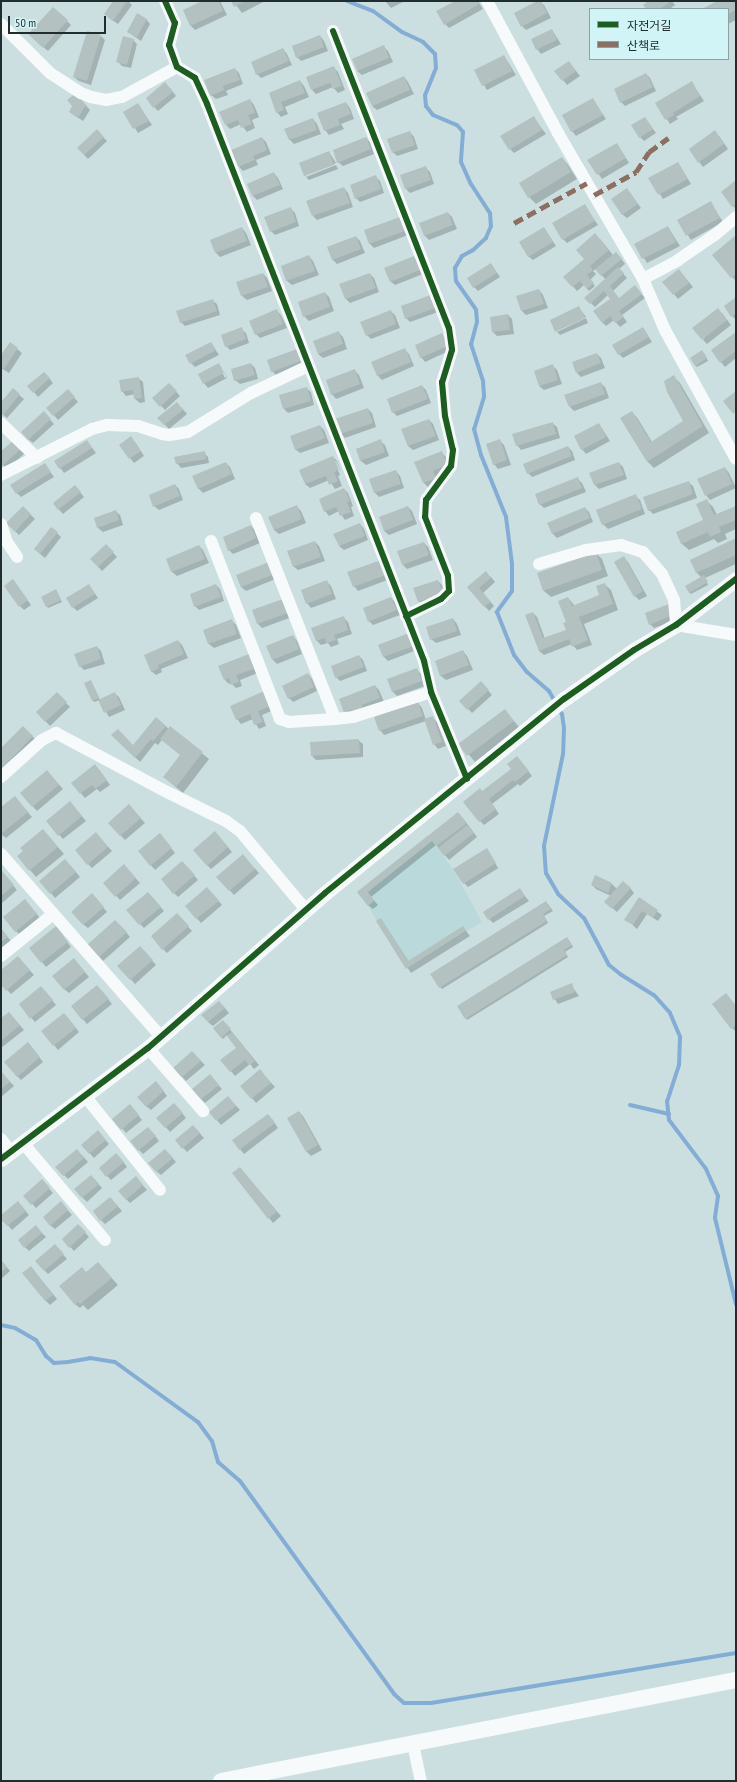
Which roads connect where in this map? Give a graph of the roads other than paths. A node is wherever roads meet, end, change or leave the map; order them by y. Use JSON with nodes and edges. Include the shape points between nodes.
{"nodes":[{"id":1,"x":165,"y":1,"type":"edge"},
{"id":2,"x":487,"y":1,"type":"edge"},
{"id":3,"x":1,"y":24,"type":"edge"},
{"id":4,"x":333,"y":31,"type":"dead end"},
{"id":5,"x":177,"y":67,"type":"junction"},
{"id":6,"x":736,"y":217,"type":"edge"},
{"id":7,"x":643,"y":279,"type":"junction"},
{"id":8,"x":308,"y":366,"type":"junction"},
{"id":9,"x":1,"y":423,"type":"edge"},
{"id":10,"x":37,"y":458,"type":"junction"},
{"id":11,"x":736,"y":459,"type":"edge"},
{"id":12,"x":1,"y":474,"type":"edge"},
{"id":13,"x":256,"y":518,"type":"dead end"},
{"id":14,"x":1,"y":524,"type":"edge"},
{"id":15,"x":210,"y":541,"type":"dead end"},
{"id":16,"x":17,"y":557,"type":"dead end"},
{"id":17,"x":539,"y":564,"type":"dead end"},
{"id":18,"x":736,"y":579,"type":"edge"},
{"id":19,"x":406,"y":616,"type":"junction"},
{"id":20,"x":676,"y":625,"type":"junction"},
{"id":21,"x":736,"y":635,"type":"edge"},
{"id":22,"x":431,"y":692,"type":"junction"},
{"id":23,"x":335,"y":719,"type":"junction"},
{"id":24,"x":1,"y":777,"type":"edge"},
{"id":25,"x":467,"y":779,"type":"junction"},
{"id":26,"x":1,"y":854,"type":"edge"},
{"id":27,"x":309,"y":907,"type":"junction"},
{"id":28,"x":53,"y":914,"type":"junction"},
{"id":29,"x":1,"y":956,"type":"edge"},
{"id":30,"x":161,"y":1037,"type":"junction"},
{"id":31,"x":148,"y":1048,"type":"junction"},
{"id":32,"x":85,"y":1096,"type":"junction"},
{"id":33,"x":203,"y":1111,"type":"dead end"},
{"id":34,"x":1,"y":1140,"type":"edge"},
{"id":35,"x":12,"y":1151,"type":"edge"},
{"id":36,"x":160,"y":1190,"type":"dead end"},
{"id":37,"x":105,"y":1240,"type":"dead end"},
{"id":38,"x":736,"y":1680,"type":"edge"},
{"id":39,"x":413,"y":1744,"type":"junction"},
{"id":40,"x":221,"y":1781,"type":"edge"},
{"id":41,"x":421,"y":1781,"type":"edge"}],
"edges":[{"from":1,"to":5,"type":"street","via":[[175,23],[168,45]]},
{"from":2,"to":7,"type":"street","via":[[558,133]]},
{"from":3,"to":5,"type":"street","via":[[50,73],[81,94],[91,97],[106,100],[122,97]]},
{"from":4,"to":19,"type":"street","via":[[449,328],[452,350],[442,382],[445,416],[453,450],[451,466],[426,500],[425,517],[448,576],[449,591],[441,599]]},
{"from":5,"to":8,"type":"street","via":[[195,78],[207,104]]},
{"from":6,"to":7,"type":"street","via":[[678,260]]},
{"from":7,"to":11,"type":"street","via":[[665,330]]},
{"from":8,"to":10,"type":"street","via":[[251,393],[188,432],[169,435],[138,426],[107,425],[92,429]]},
{"from":8,"to":19,"type":"street"},
{"from":9,"to":10,"type":"street"},
{"from":10,"to":12,"type":"street"},
{"from":13,"to":23,"type":"street"},
{"from":14,"to":16,"type":"street","via":[[7,542]]},
{"from":15,"to":23,"type":"street","via":[[280,719],[289,722]]},
{"from":17,"to":20,"type":"street","via":[[586,550],[621,545],[643,552],[662,574],[674,600]]},
{"from":18,"to":20,"type":"street"},
{"from":19,"to":22,"type":"street","via":[[424,661]]},
{"from":20,"to":21,"type":"street"},
{"from":20,"to":25,"type":"street","via":[[634,650],[564,699]]},
{"from":22,"to":23,"type":"street","via":[[353,717]]},
{"from":22,"to":25,"type":"street"},
{"from":24,"to":27,"type":"street","via":[[42,740],[56,732],[226,821],[240,832]]},
{"from":25,"to":27,"type":"street"},
{"from":26,"to":28,"type":"street"},
{"from":27,"to":30,"type":"street"},
{"from":28,"to":29,"type":"street"},
{"from":28,"to":30,"type":"street"},
{"from":30,"to":31,"type":"street"},
{"from":31,"to":32,"type":"street"},
{"from":31,"to":33,"type":"street"},
{"from":32,"to":35,"type":"street"},
{"from":32,"to":36,"type":"street"},
{"from":34,"to":35,"type":"street"},
{"from":35,"to":37,"type":"street"},
{"from":38,"to":39,"type":"main road"},
{"from":39,"to":40,"type":"main road"},
{"from":39,"to":41,"type":"street"}]}
